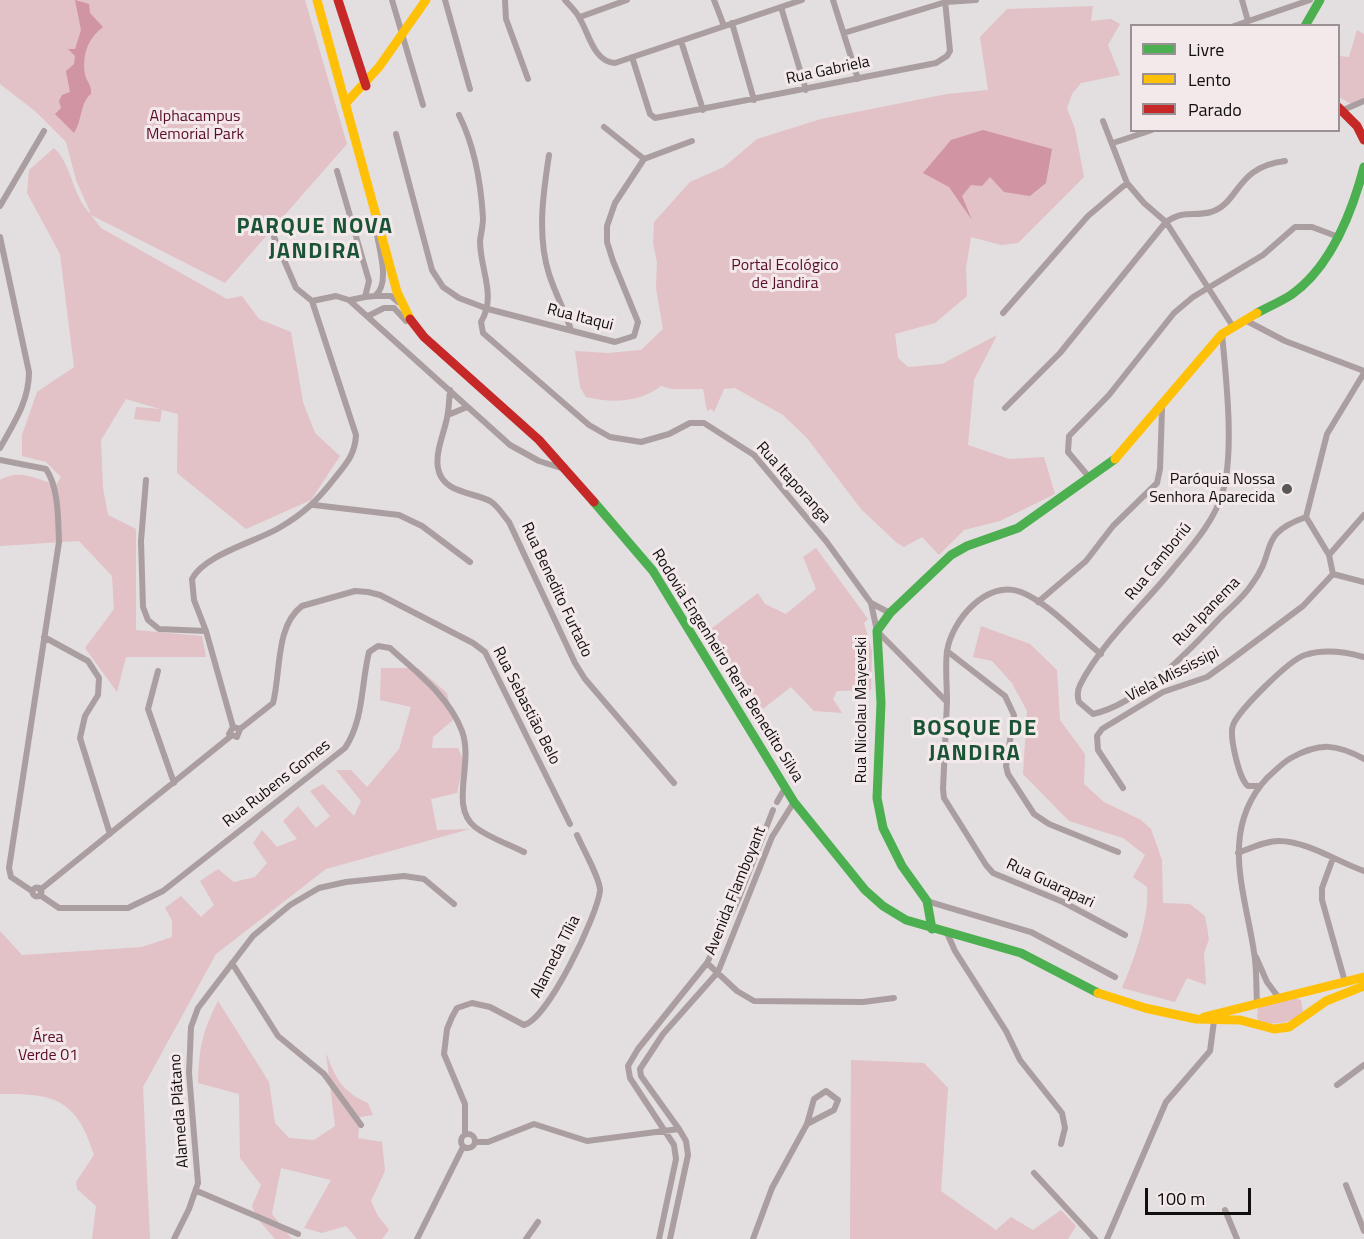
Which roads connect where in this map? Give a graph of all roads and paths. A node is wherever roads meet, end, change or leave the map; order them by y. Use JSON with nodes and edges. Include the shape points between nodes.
{"nodes":[{"id":1,"x":318,"y":0,"type":"edge"},
{"id":2,"x":338,"y":0,"type":"edge"},
{"id":3,"x":392,"y":0,"type":"edge"},
{"id":4,"x":426,"y":0,"type":"edge"},
{"id":5,"x":445,"y":0,"type":"edge"},
{"id":6,"x":506,"y":0,"type":"edge"},
{"id":7,"x":565,"y":0,"type":"edge"},
{"id":8,"x":627,"y":0,"type":"edge"},
{"id":9,"x":714,"y":0,"type":"edge"},
{"id":10,"x":802,"y":0,"type":"edge"},
{"id":11,"x":833,"y":0,"type":"edge"},
{"id":12,"x":976,"y":0,"type":"edge"},
{"id":13,"x":1242,"y":0,"type":"edge"},
{"id":14,"x":1310,"y":0,"type":"edge"},
{"id":15,"x":1320,"y":0,"type":"edge"},
{"id":16,"x":946,"y":1,"type":"edge"},
{"id":17,"x":781,"y":7,"type":"junction"},
{"id":18,"x":580,"y":17,"type":"junction"},
{"id":19,"x":1248,"y":21,"type":"junction"},
{"id":20,"x":732,"y":23,"type":"junction"},
{"id":21,"x":1240,"y":24,"type":"edge"},
{"id":22,"x":1306,"y":24,"type":"edge"},
{"id":23,"x":724,"y":26,"type":"junction"},
{"id":24,"x":844,"y":33,"type":"junction"},
{"id":25,"x":403,"y":36,"type":"junction"},
{"id":26,"x":681,"y":41,"type":"junction"},
{"id":27,"x":632,"y":57,"type":"junction"},
{"id":28,"x":528,"y":79,"type":"dead end"},
{"id":29,"x":858,"y":79,"type":"junction"},
{"id":30,"x":366,"y":86,"type":"junction"},
{"id":31,"x":470,"y":88,"type":"dead end"},
{"id":32,"x":806,"y":90,"type":"junction"},
{"id":33,"x":754,"y":100,"type":"junction"},
{"id":34,"x":1364,"y":101,"type":"edge"},
{"id":35,"x":346,"y":103,"type":"junction"},
{"id":36,"x":423,"y":105,"type":"dead end"},
{"id":37,"x":1341,"y":108,"type":"edge"},
{"id":38,"x":703,"y":110,"type":"junction"},
{"id":39,"x":459,"y":115,"type":"dead end"},
{"id":40,"x":1103,"y":121,"type":"dead end"},
{"id":41,"x":604,"y":127,"type":"dead end"},
{"id":42,"x":44,"y":130,"type":"dead end"},
{"id":43,"x":1146,"y":132,"type":"edge"},
{"id":44,"x":396,"y":134,"type":"dead end"},
{"id":45,"x":1364,"y":140,"type":"edge"},
{"id":46,"x":692,"y":141,"type":"dead end"},
{"id":47,"x":1113,"y":143,"type":"junction"},
{"id":48,"x":549,"y":155,"type":"dead end"},
{"id":49,"x":644,"y":159,"type":"junction"},
{"id":50,"x":1285,"y":161,"type":"dead end"},
{"id":51,"x":1364,"y":167,"type":"edge"},
{"id":52,"x":337,"y":171,"type":"dead end"},
{"id":53,"x":1127,"y":183,"type":"junction"},
{"id":54,"x":0,"y":206,"type":"edge"},
{"id":55,"x":375,"y":213,"type":"junction"},
{"id":56,"x":1166,"y":222,"type":"junction"},
{"id":57,"x":1336,"y":236,"type":"junction"},
{"id":58,"x":0,"y":237,"type":"edge"},
{"id":59,"x":274,"y":237,"type":"dead end"},
{"id":60,"x":1209,"y":287,"type":"junction"},
{"id":61,"x":375,"y":296,"type":"junction"},
{"id":62,"x":365,"y":297,"type":"junction"},
{"id":63,"x":349,"y":300,"type":"junction"},
{"id":64,"x":312,"y":301,"type":"junction"},
{"id":65,"x":488,"y":309,"type":"junction"},
{"id":66,"x":1003,"y":314,"type":"dead end"},
{"id":67,"x":407,"y":315,"type":"junction"},
{"id":68,"x":368,"y":316,"type":"junction"},
{"id":69,"x":1245,"y":320,"type":"junction"},
{"id":70,"x":1232,"y":325,"type":"junction"},
{"id":71,"x":571,"y":330,"type":"junction"},
{"id":72,"x":1222,"y":334,"type":"junction"},
{"id":73,"x":437,"y":350,"type":"junction"},
{"id":74,"x":1364,"y":372,"type":"edge"},
{"id":75,"x":450,"y":390,"type":"junction"},
{"id":76,"x":468,"y":407,"type":"junction"},
{"id":77,"x":1005,"y":408,"type":"dead end"},
{"id":78,"x":1162,"y":408,"type":"junction"},
{"id":79,"x":448,"y":415,"type":"junction"},
{"id":80,"x":0,"y":448,"type":"edge"},
{"id":81,"x":0,"y":460,"type":"edge"},
{"id":82,"x":565,"y":470,"type":"junction"},
{"id":83,"x":1089,"y":477,"type":"junction"},
{"id":84,"x":146,"y":480,"type":"dead end"},
{"id":85,"x":314,"y":505,"type":"junction"},
{"id":86,"x":1364,"y":516,"type":"edge"},
{"id":87,"x":1306,"y":517,"type":"junction"},
{"id":88,"x":1329,"y":555,"type":"junction"},
{"id":89,"x":470,"y":562,"type":"dead end"},
{"id":90,"x":1333,"y":574,"type":"junction"},
{"id":91,"x":1364,"y":582,"type":"edge"},
{"id":92,"x":1038,"y":602,"type":"junction"},
{"id":93,"x":871,"y":603,"type":"junction"},
{"id":94,"x":890,"y":613,"type":"junction"},
{"id":95,"x":206,"y":631,"type":"junction"},
{"id":96,"x":877,"y":631,"type":"junction"},
{"id":97,"x":44,"y":638,"type":"junction"},
{"id":98,"x":947,"y":651,"type":"junction"},
{"id":99,"x":1101,"y":654,"type":"junction"},
{"id":100,"x":1364,"y":657,"type":"edge"},
{"id":101,"x":158,"y":671,"type":"dead end"},
{"id":102,"x":1156,"y":680,"type":"joint"},
{"id":103,"x":947,"y":702,"type":"junction"},
{"id":104,"x":233,"y":726,"type":"junction"},
{"id":105,"x":240,"y":729,"type":"junction"},
{"id":106,"x":231,"y":736,"type":"junction"},
{"id":107,"x":1364,"y":759,"type":"edge"},
{"id":108,"x":174,"y":783,"type":"junction"},
{"id":109,"x":674,"y":783,"type":"dead end"},
{"id":110,"x":1261,"y":786,"type":"junction"},
{"id":111,"x":785,"y":788,"type":"junction"},
{"id":112,"x":1123,"y":788,"type":"dead end"},
{"id":113,"x":777,"y":802,"type":"dead end"},
{"id":114,"x":794,"y":802,"type":"junction"},
{"id":115,"x":773,"y":810,"type":"dead end"},
{"id":116,"x":570,"y":824,"type":"dead end"},
{"id":117,"x":110,"y":834,"type":"junction"},
{"id":118,"x":578,"y":835,"type":"dead end"},
{"id":119,"x":524,"y":852,"type":"dead end"},
{"id":120,"x":1118,"y":852,"type":"dead end"},
{"id":121,"x":1238,"y":853,"type":"junction"},
{"id":122,"x":1333,"y":858,"type":"junction"},
{"id":123,"x":1364,"y":871,"type":"edge"},
{"id":124,"x":40,"y":892,"type":"junction"},
{"id":125,"x":927,"y":901,"type":"junction"},
{"id":126,"x":454,"y":904,"type":"dead end"},
{"id":127,"x":932,"y":929,"type":"junction"},
{"id":128,"x":947,"y":932,"type":"junction"},
{"id":129,"x":1125,"y":934,"type":"dead end"},
{"id":130,"x":1255,"y":954,"type":"junction"},
{"id":131,"x":232,"y":963,"type":"junction"},
{"id":132,"x":707,"y":963,"type":"junction"},
{"id":133,"x":718,"y":972,"type":"junction"},
{"id":134,"x":1114,"y":977,"type":"dead end"},
{"id":135,"x":1364,"y":977,"type":"edge"},
{"id":136,"x":1345,"y":982,"type":"junction"},
{"id":137,"x":1364,"y":986,"type":"edge"},
{"id":138,"x":1299,"y":993,"type":"junction"},
{"id":139,"x":894,"y":998,"type":"dead end"},
{"id":140,"x":1279,"y":998,"type":"junction"},
{"id":141,"x":1257,"y":1003,"type":"junction"},
{"id":142,"x":1308,"y":1015,"type":"junction"},
{"id":143,"x":1196,"y":1019,"type":"junction"},
{"id":144,"x":1214,"y":1021,"type":"junction"},
{"id":145,"x":1261,"y":1026,"type":"junction"},
{"id":146,"x":1364,"y":1065,"type":"edge"},
{"id":147,"x":1337,"y":1085,"type":"dead end"},
{"id":148,"x":807,"y":1124,"type":"junction"},
{"id":149,"x":361,"y":1125,"type":"dead end"},
{"id":150,"x":679,"y":1129,"type":"junction"},
{"id":151,"x":667,"y":1131,"type":"junction"},
{"id":152,"x":465,"y":1134,"type":"junction"},
{"id":153,"x":475,"y":1142,"type":"junction"},
{"id":154,"x":1061,"y":1144,"type":"dead end"},
{"id":155,"x":463,"y":1147,"type":"junction"},
{"id":156,"x":1034,"y":1173,"type":"dead end"},
{"id":157,"x":1346,"y":1185,"type":"dead end"},
{"id":158,"x":197,"y":1191,"type":"junction"},
{"id":159,"x":1225,"y":1210,"type":"dead end"},
{"id":160,"x":537,"y":1222,"type":"dead end"},
{"id":161,"x":1364,"y":1231,"type":"edge"},
{"id":162,"x":298,"y":1234,"type":"dead end"},
{"id":163,"x":174,"y":1239,"type":"edge"},
{"id":164,"x":417,"y":1239,"type":"edge"},
{"id":165,"x":526,"y":1239,"type":"edge"},
{"id":166,"x":659,"y":1239,"type":"edge"},
{"id":167,"x":670,"y":1239,"type":"edge"},
{"id":168,"x":753,"y":1239,"type":"edge"},
{"id":169,"x":1095,"y":1239,"type":"edge"},
{"id":170,"x":1107,"y":1239,"type":"edge"},
{"id":171,"x":1237,"y":1239,"type":"edge"}],
"edges":[{"from":1,"to":35,"type":"main road","name":"Rodovia Engenheiro Renê Benedito Silva"},
{"from":2,"to":30,"type":"main road"},
{"from":3,"to":25,"type":"street"},
{"from":4,"to":25,"type":"main road"},
{"from":5,"to":31,"type":"street"},
{"from":6,"to":28,"type":"street","via":[[506,19]]},
{"from":7,"to":18,"type":"street"},
{"from":8,"to":18,"type":"street"},
{"from":9,"to":23,"type":"street"},
{"from":10,"to":17,"type":"street"},
{"from":11,"to":24,"type":"street"},
{"from":12,"to":16,"type":"street"},
{"from":13,"to":19,"type":"street"},
{"from":14,"to":19,"type":"street"},
{"from":15,"to":22,"type":"main road"},
{"from":16,"to":24,"type":"street"},
{"from":16,"to":29,"type":"street","name":"Rua Gabriela","via":[[950,51],[947,56],[936,63]]},
{"from":17,"to":20,"type":"street"},
{"from":17,"to":32,"type":"street"},
{"from":18,"to":27,"type":"street","via":[[592,45],[608,62]]},
{"from":19,"to":21,"type":"street"},
{"from":20,"to":23,"type":"street"},
{"from":20,"to":33,"type":"street"},
{"from":23,"to":26,"type":"street"},
{"from":24,"to":29,"type":"street"},
{"from":25,"to":30,"type":"main road"},
{"from":25,"to":36,"type":"street"},
{"from":26,"to":27,"type":"street"},
{"from":26,"to":38,"type":"street"},
{"from":27,"to":38,"type":"street","name":"Rua Gabriela","via":[[650,114],[655,118]]},
{"from":29,"to":32,"type":"street","name":"Rua Gabriela"},
{"from":30,"to":35,"type":"main road"},
{"from":32,"to":33,"type":"street","name":"Rua Gabriela"},
{"from":33,"to":38,"type":"street","name":"Rua Gabriela"},
{"from":34,"to":37,"type":"street"},
{"from":35,"to":55,"type":"main road","name":"Rodovia Engenheiro Renê Benedito Silva"},
{"from":37,"to":45,"type":"main road"},
{"from":39,"to":65,"type":"street","via":[[468,132],[478,181]]},
{"from":40,"to":47,"type":"street"},
{"from":41,"to":49,"type":"street"},
{"from":42,"to":54,"type":"street"},
{"from":43,"to":47,"type":"street"},
{"from":44,"to":65,"type":"street","name":"Rua Itaqui","via":[[432,270],[443,287]]},
{"from":46,"to":49,"type":"street"},
{"from":47,"to":53,"type":"street"},
{"from":48,"to":71,"type":"street","via":[[542,206],[543,244],[549,274]]},
{"from":49,"to":71,"type":"street","name":"Rua Itaqui","via":[[615,203],[607,226],[612,261],[638,330],[634,336],[615,342]]},
{"from":50,"to":56,"type":"street","via":[[1269,162],[1255,169],[1228,200],[1211,212],[1188,212]]},
{"from":51,"to":57,"type":"main road"},
{"from":52,"to":62,"type":"street","via":[[369,281]]},
{"from":53,"to":56,"type":"street"},
{"from":53,"to":66,"type":"street","via":[[1080,225]]},
{"from":55,"to":61,"type":"street","via":[[383,280]]},
{"from":55,"to":67,"type":"main road","name":"Rodovia Engenheiro Renê Benedito Silva"},
{"from":56,"to":60,"type":"street"},
{"from":56,"to":77,"type":"street","via":[[1060,353]]},
{"from":57,"to":60,"type":"street","via":[[1312,226],[1295,227],[1263,255]]},
{"from":57,"to":69,"type":"main road","via":[[1302,286]]},
{"from":58,"to":80,"type":"street","via":[[29,372],[29,389]]},
{"from":59,"to":64,"type":"street","via":[[296,288]]},
{"from":60,"to":70,"type":"street"},
{"from":60,"to":83,"type":"street","via":[[1173,313],[1109,395],[1069,436],[1068,452]]},
{"from":61,"to":62,"type":"street"},
{"from":61,"to":67,"type":"street","via":[[394,298]]},
{"from":62,"to":63,"type":"street"},
{"from":63,"to":64,"type":"street","via":[[336,296]]},
{"from":63,"to":68,"type":"street"},
{"from":64,"to":85,"type":"street","via":[[356,435],[352,457]]},
{"from":65,"to":71,"type":"street","name":"Rua Itaqui"},
{"from":65,"to":93,"type":"street","name":"Rua Itaporanga","via":[[481,322],[483,333],[589,425],[610,437],[641,442],[690,423],[704,423],[754,455],[826,541]]},
{"from":67,"to":73,"type":"main road","name":"Rodovia Engenheiro Renê Benedito Silva"},
{"from":68,"to":73,"type":"street","via":[[394,308],[415,333]]},
{"from":68,"to":75,"type":"street"},
{"from":69,"to":70,"type":"main road"},
{"from":69,"to":74,"type":"street","via":[[1285,342]]},
{"from":70,"to":72,"type":"main road","name":"Rua Nicolau Mayevski"},
{"from":72,"to":78,"type":"main road","name":"Rua Nicolau Mayevski"},
{"from":72,"to":99,"type":"street","name":"Rua Camboriú","via":[[1227,471],[1222,494],[1214,515]]},
{"from":73,"to":82,"type":"main road","name":"Rodovia Engenheiro Renê Benedito Silva","via":[[522,422]]},
{"from":74,"to":87,"type":"street","via":[[1327,434]]},
{"from":75,"to":76,"type":"street"},
{"from":75,"to":79,"type":"street","name":"Rua Benedito Furtado"},
{"from":76,"to":79,"type":"street"},
{"from":76,"to":82,"type":"street","via":[[510,445]]},
{"from":78,"to":83,"type":"main road","name":"Rua Nicolau Mayevski","via":[[1126,449]]},
{"from":78,"to":92,"type":"street","via":[[1157,483],[1113,526],[1086,561]]},
{"from":79,"to":109,"type":"street","name":"Rua Benedito Furtado","via":[[438,459],[442,478],[450,488],[491,502],[509,522],[585,679]]},
{"from":81,"to":97,"type":"street","via":[[40,466],[49,473],[53,486],[59,542]]},
{"from":82,"to":111,"type":"main road","name":"Rodovia Engenheiro Renê Benedito Silva","via":[[653,571]]},
{"from":83,"to":94,"type":"main road","name":"Rua Nicolau Mayevski","via":[[1018,528],[951,555]]},
{"from":84,"to":95,"type":"street","via":[[141,542],[144,613],[159,629]]},
{"from":85,"to":89,"type":"street","via":[[399,515],[422,526]]},
{"from":85,"to":95,"type":"street","via":[[278,529],[196,571],[191,587]]},
{"from":86,"to":88,"type":"street"},
{"from":87,"to":88,"type":"street"},
{"from":87,"to":102,"type":"street","name":"Rua Ipanema","via":[[1280,528],[1270,539],[1252,586]]},
{"from":88,"to":90,"type":"street"},
{"from":90,"to":91,"type":"street"},
{"from":90,"to":112,"type":"street","name":"Viela Mississipi","via":[[1303,606],[1207,677],[1163,692],[1102,729],[1097,736],[1098,750]]},
{"from":92,"to":98,"type":"street","via":[[1020,592],[990,592],[963,618]]},
{"from":92,"to":99,"type":"street"},
{"from":93,"to":94,"type":"street","name":"Rua Itaporanga"},
{"from":93,"to":96,"type":"street","name":"Rua Itaporanga"},
{"from":94,"to":96,"type":"main road","name":"Rua Nicolau Mayevski"},
{"from":95,"to":104,"type":"street"},
{"from":96,"to":103,"type":"street"},
{"from":96,"to":125,"type":"main road","name":"Rua Nicolau Mayevski","via":[[881,703],[877,798],[883,828],[902,866]]},
{"from":97,"to":117,"type":"street","via":[[88,661],[99,678],[98,695],[85,716],[80,738]]},
{"from":97,"to":124,"type":"street","via":[[9,868],[10,878]]},
{"from":98,"to":103,"type":"street","name":"Rua Guarapari"},
{"from":98,"to":120,"type":"street","via":[[1005,696],[1012,706],[1006,766],[1034,813],[1049,824]]},
{"from":99,"to":102,"type":"street","name":"Rua Camboriú","via":[[1077,695],[1085,710],[1093,714]]},
{"from":100,"to":110,"type":"street","via":[[1322,652],[1303,655],[1279,673],[1237,718],[1232,734],[1241,778],[1248,786]]},
{"from":101,"to":108,"type":"street","via":[[148,709]]},
{"from":103,"to":129,"type":"street","name":"Rua Guarapari","via":[[945,798],[986,866]]},
{"from":104,"to":105,"type":"street"},
{"from":104,"to":106,"type":"street"},
{"from":105,"to":106,"type":"street","name":"Rua Sebastião Belo","via":[[240,735]]},
{"from":105,"to":116,"type":"street","name":"Rua Sebastião Belo","via":[[273,703],[286,626],[295,611],[355,591],[380,595],[485,652]]},
{"from":106,"to":108,"type":"street","name":"Rua Sebastião Belo"},
{"from":107,"to":110,"type":"street","via":[[1334,746],[1318,747],[1289,759]]},
{"from":108,"to":117,"type":"street","name":"Rua Sebastião Belo"},
{"from":110,"to":121,"type":"street","via":[[1242,820]]},
{"from":111,"to":113,"type":"street"},
{"from":111,"to":114,"type":"main road","name":"Rodovia Engenheiro Renê Benedito Silva"},
{"from":114,"to":127,"type":"main road","name":"Rodovia Engenheiro Renê Benedito Silva","via":[[877,901],[906,920]]},
{"from":114,"to":133,"type":"street","name":"Avenida Flamboyant","via":[[772,837]]},
{"from":115,"to":132,"type":"street","name":"Avenida Flamboyant","via":[[738,900]]},
{"from":117,"to":124,"type":"street","name":"Rua Sebastião Belo"},
{"from":118,"to":152,"type":"street","name":"Alameda Tília","via":[[600,889],[576,952],[545,1009],[524,1025],[490,1007],[465,1004],[458,1008],[447,1029],[444,1054],[465,1104]]},
{"from":119,"to":124,"type":"street","name":"Rua Rubens Gomes","via":[[479,830],[468,820],[462,803],[468,757],[462,730],[445,700],[390,648],[378,646],[369,652],[358,720],[345,748],[163,891],[128,908],[59,908]]},
{"from":121,"to":122,"type":"street","via":[[1280,841]]},
{"from":121,"to":130,"type":"street","via":[[1238,872]]},
{"from":122,"to":123,"type":"street"},
{"from":122,"to":136,"type":"street","via":[[1324,879],[1322,900]]},
{"from":125,"to":127,"type":"main road","name":"Rua Nicolau Mayevski"},
{"from":125,"to":134,"type":"street","via":[[1031,932]]},
{"from":126,"to":131,"type":"street","name":"Alameda Plátano","via":[[424,879],[404,876],[320,888],[267,923]]},
{"from":127,"to":128,"type":"main road","name":"Rodovia Engenheiro Renê Benedito Silva"},
{"from":128,"to":143,"type":"main road","name":"Rodovia Engenheiro Renê Benedito Silva","via":[[1021,953],[1095,992]]},
{"from":128,"to":154,"type":"street","via":[[1020,1060],[1062,1113],[1065,1128]]},
{"from":130,"to":140,"type":"street"},
{"from":130,"to":141,"type":"street"},
{"from":131,"to":149,"type":"street","via":[[278,1036],[324,1074]]},
{"from":131,"to":158,"type":"street","name":"Alameda Plátano","via":[[198,1008],[191,1027],[189,1073]]},
{"from":132,"to":133,"type":"street"},
{"from":132,"to":151,"type":"street","name":"Avenida Flamboyant","via":[[628,1066],[630,1078]]},
{"from":133,"to":139,"type":"street","via":[[754,1001],[863,1002]]},
{"from":133,"to":150,"type":"street","name":"Avenida Flamboyant","via":[[663,1034],[640,1069]]},
{"from":135,"to":136,"type":"main road"},
{"from":136,"to":138,"type":"main road"},
{"from":137,"to":142,"type":"main road","name":"Rodovia Engenheiro Renê Benedito Silva","via":[[1326,1000]]},
{"from":138,"to":140,"type":"main road"},
{"from":138,"to":142,"type":"main road","via":[[1308,1002]]},
{"from":140,"to":141,"type":"main road"},
{"from":141,"to":143,"type":"main road"},
{"from":141,"to":145,"type":"main road","via":[[1253,1015]]},
{"from":142,"to":145,"type":"main road","name":"Rodovia Engenheiro Renê Benedito Silva","via":[[1289,1027]]},
{"from":143,"to":144,"type":"main road","name":"Rodovia Engenheiro Renê Benedito Silva"},
{"from":144,"to":145,"type":"main road","name":"Rodovia Engenheiro Renê Benedito Silva","via":[[1240,1020]]},
{"from":144,"to":170,"type":"street","via":[[1210,1051],[1166,1102]]},
{"from":146,"to":147,"type":"street"},
{"from":148,"to":148,"type":"street","via":[[819,1093],[826,1091],[838,1100],[834,1110]]},
{"from":148,"to":168,"type":"street","via":[[772,1188]]},
{"from":150,"to":151,"type":"street"},
{"from":150,"to":167,"type":"street","name":"Avenida Flamboyant","via":[[688,1155]]},
{"from":151,"to":153,"type":"street","via":[[587,1141],[534,1124],[488,1142]]},
{"from":151,"to":166,"type":"street","name":"Avenida Flamboyant","via":[[676,1159]]},
{"from":152,"to":153,"type":"street","via":[[472,1135]]},
{"from":152,"to":155,"type":"street","via":[[460,1140]]},
{"from":153,"to":155,"type":"street","via":[[470,1148]]},
{"from":155,"to":164,"type":"street"},
{"from":156,"to":169,"type":"street"},
{"from":157,"to":161,"type":"street"},
{"from":158,"to":162,"type":"street"},
{"from":158,"to":163,"type":"street","name":"Alameda Plátano"},
{"from":159,"to":171,"type":"street"},
{"from":160,"to":165,"type":"street"}]}
